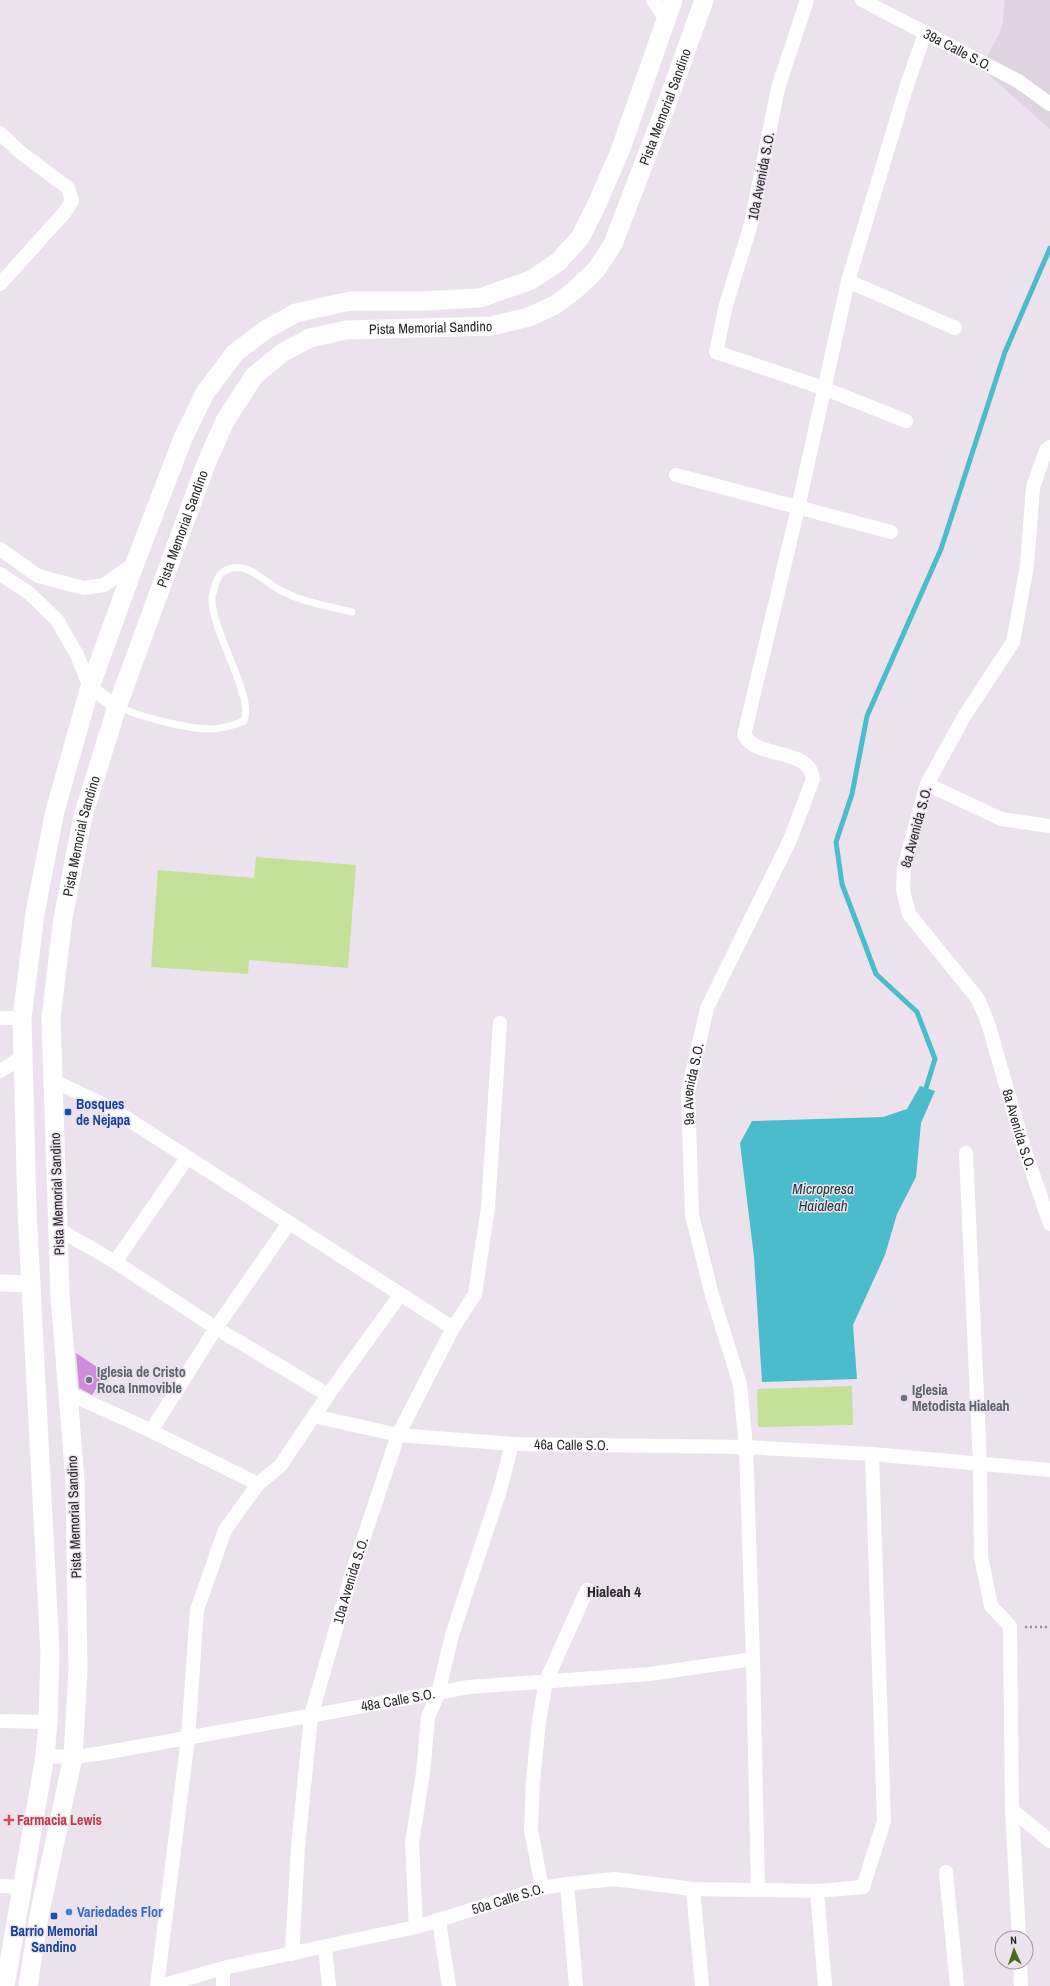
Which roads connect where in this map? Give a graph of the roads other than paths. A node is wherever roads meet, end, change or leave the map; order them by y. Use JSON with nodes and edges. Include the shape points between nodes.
{"nodes":[{"id":1,"x":653,"y":0,"type":"edge"},
{"id":2,"x":673,"y":0,"type":"edge"},
{"id":3,"x":704,"y":0,"type":"edge"},
{"id":4,"x":807,"y":0,"type":"edge"},
{"id":5,"x":862,"y":0,"type":"edge"},
{"id":6,"x":666,"y":19,"type":"junction"},
{"id":7,"x":925,"y":33,"type":"junction"},
{"id":8,"x":1050,"y":104,"type":"edge"},
{"id":9,"x":0,"y":133,"type":"edge"},
{"id":10,"x":848,"y":281,"type":"junction"},
{"id":11,"x":0,"y":284,"type":"edge"},
{"id":12,"x":955,"y":328,"type":"dead end"},
{"id":13,"x":823,"y":388,"type":"junction"},
{"id":14,"x":906,"y":421,"type":"dead end"},
{"id":15,"x":1050,"y":447,"type":"edge"},
{"id":16,"x":676,"y":475,"type":"dead end"},
{"id":17,"x":798,"y":508,"type":"junction"},
{"id":18,"x":891,"y":532,"type":"dead end"},
{"id":19,"x":0,"y":549,"type":"edge"},
{"id":20,"x":135,"y":563,"type":"junction"},
{"id":21,"x":0,"y":574,"type":"edge"},
{"id":22,"x":38,"y":576,"type":"junction"},
{"id":23,"x":29,"y":593,"type":"junction"},
{"id":24,"x":352,"y":612,"type":"dead end"},
{"id":25,"x":90,"y":687,"type":"junction"},
{"id":26,"x":117,"y":707,"type":"junction"},
{"id":27,"x":926,"y":784,"type":"junction"},
{"id":28,"x":1050,"y":826,"type":"edge"},
{"id":29,"x":0,"y":1018,"type":"edge"},
{"id":30,"x":22,"y":1018,"type":"junction"},
{"id":31,"x":500,"y":1023,"type":"dead end"},
{"id":32,"x":23,"y":1057,"type":"junction"},
{"id":33,"x":0,"y":1071,"type":"edge"},
{"id":34,"x":54,"y":1081,"type":"junction"},
{"id":35,"x":966,"y":1153,"type":"dead end"},
{"id":36,"x":187,"y":1158,"type":"junction"},
{"id":37,"x":289,"y":1223,"type":"junction"},
{"id":38,"x":1050,"y":1224,"type":"edge"},
{"id":39,"x":58,"y":1229,"type":"junction"},
{"id":40,"x":115,"y":1262,"type":"junction"},
{"id":41,"x":0,"y":1283,"type":"edge"},
{"id":42,"x":31,"y":1284,"type":"junction"},
{"id":43,"x":400,"y":1294,"type":"junction"},
{"id":44,"x":216,"y":1328,"type":"junction"},
{"id":45,"x":453,"y":1328,"type":"junction"},
{"id":46,"x":68,"y":1393,"type":"junction"},
{"id":47,"x":328,"y":1395,"type":"junction"},
{"id":48,"x":314,"y":1416,"type":"junction"},
{"id":49,"x":151,"y":1431,"type":"junction"},
{"id":50,"x":398,"y":1436,"type":"junction"},
{"id":51,"x":512,"y":1444,"type":"junction"},
{"id":52,"x":746,"y":1447,"type":"junction"},
{"id":53,"x":872,"y":1454,"type":"junction"},
{"id":54,"x":980,"y":1464,"type":"junction"},
{"id":55,"x":1050,"y":1470,"type":"edge"},
{"id":56,"x":258,"y":1484,"type":"junction"},
{"id":57,"x":587,"y":1590,"type":"dead end"},
{"id":58,"x":754,"y":1659,"type":"junction"},
{"id":59,"x":546,"y":1681,"type":"junction"},
{"id":60,"x":438,"y":1694,"type":"junction"},
{"id":61,"x":311,"y":1716,"type":"junction"},
{"id":62,"x":0,"y":1721,"type":"edge"},
{"id":63,"x":48,"y":1722,"type":"junction"},
{"id":64,"x":188,"y":1738,"type":"junction"},
{"id":65,"x":45,"y":1756,"type":"junction"},
{"id":66,"x":73,"y":1756,"type":"junction"},
{"id":67,"x":1012,"y":1810,"type":"junction"},
{"id":68,"x":1050,"y":1841,"type":"edge"},
{"id":69,"x":946,"y":1872,"type":"dead end"},
{"id":70,"x":567,"y":1884,"type":"junction"},
{"id":71,"x":0,"y":1886,"type":"edge"},
{"id":72,"x":24,"y":1887,"type":"junction"},
{"id":73,"x":542,"y":1888,"type":"junction"},
{"id":74,"x":693,"y":1889,"type":"junction"},
{"id":75,"x":758,"y":1890,"type":"junction"},
{"id":76,"x":817,"y":1891,"type":"junction"},
{"id":77,"x":439,"y":1921,"type":"junction"},
{"id":78,"x":416,"y":1927,"type":"junction"},
{"id":79,"x":1019,"y":1930,"type":"edge"},
{"id":80,"x":325,"y":1947,"type":"junction"},
{"id":81,"x":292,"y":1954,"type":"junction"},
{"id":82,"x":223,"y":1968,"type":"junction"},
{"id":83,"x":1020,"y":1970,"type":"edge"},
{"id":84,"x":5,"y":1986,"type":"edge"},
{"id":85,"x":28,"y":1986,"type":"edge"},
{"id":86,"x":157,"y":1986,"type":"edge"},
{"id":87,"x":161,"y":1986,"type":"edge"},
{"id":88,"x":223,"y":1986,"type":"edge"},
{"id":89,"x":329,"y":1986,"type":"edge"},
{"id":90,"x":449,"y":1986,"type":"edge"},
{"id":91,"x":576,"y":1986,"type":"edge"},
{"id":92,"x":702,"y":1986,"type":"edge"},
{"id":93,"x":825,"y":1986,"type":"edge"},
{"id":94,"x":956,"y":1986,"type":"edge"},
{"id":95,"x":1021,"y":1986,"type":"edge"}],
"edges":[{"from":1,"to":6,"type":"street"},
{"from":2,"to":6,"type":"main road","name":"Pista Memorial Sandino"},
{"from":3,"to":26,"type":"main road","name":"Pista Memorial Sandino","via":[[613,244],[596,270],[575,290],[555,305],[529,317],[491,326],[346,330],[310,338],[282,353],[254,376],[225,421],[206,464]]},
{"from":4,"to":13,"type":"street","name":"10a Avenida S.O.","via":[[778,88],[751,224],[726,304],[716,352]]},
{"from":5,"to":7,"type":"street","name":"39a Calle S.O."},
{"from":6,"to":20,"type":"main road","name":"Pista Memorial Sandino","via":[[620,151],[596,206],[580,238],[558,262],[531,280],[480,298],[350,301],[296,313],[265,330],[235,353],[205,393],[183,438]]},
{"from":7,"to":8,"type":"street","name":"39a Calle S.O.","via":[[1018,82]]},
{"from":7,"to":10,"type":"street"},
{"from":9,"to":11,"type":"street","via":[[20,152],[68,188],[72,201]]},
{"from":10,"to":12,"type":"street"},
{"from":10,"to":13,"type":"street"},
{"from":13,"to":14,"type":"street"},
{"from":13,"to":17,"type":"street"},
{"from":15,"to":27,"type":"street","name":"8a Avenida S.O.","via":[[1046,450],[1033,487],[1027,566],[1014,642],[965,715]]},
{"from":16,"to":17,"type":"street"},
{"from":17,"to":18,"type":"street"},
{"from":17,"to":52,"type":"street","name":"9a Avenida S.O.","via":[[744,735],[755,747],[784,754],[807,764],[813,779],[790,840],[707,1008],[688,1092],[692,1215],[712,1296],[740,1384]]},
{"from":19,"to":22,"type":"street"},
{"from":20,"to":22,"type":"street","via":[[104,585],[84,588]]},
{"from":20,"to":25,"type":"main road","name":"Pista Memorial Sandino"},
{"from":21,"to":23,"type":"street"},
{"from":22,"to":23,"type":"street"},
{"from":23,"to":25,"type":"street","via":[[57,620],[77,655]]},
{"from":24,"to":26,"type":"lane","via":[[285,594],[251,570],[234,567],[224,571],[216,581],[212,596],[215,619],[241,689],[248,714],[244,721],[211,729],[199,728],[145,717]]},
{"from":25,"to":26,"type":"street"},
{"from":25,"to":30,"type":"main road","name":"Pista Memorial Sandino","via":[[54,819],[35,914]]},
{"from":26,"to":34,"type":"main road","name":"Pista Memorial Sandino","via":[[83,816],[63,918],[51,1018]]},
{"from":27,"to":28,"type":"street","via":[[1001,819]]},
{"from":27,"to":38,"type":"street","name":"8a Avenida S.O.","via":[[904,867],[903,890],[909,914],[978,999],[988,1023],[1023,1145]]},
{"from":29,"to":30,"type":"street"},
{"from":30,"to":32,"type":"main road","name":"Pista Memorial Sandino"},
{"from":31,"to":45,"type":"street","name":"10a Avenida S.O.","via":[[488,1207],[475,1294]]},
{"from":32,"to":33,"type":"street"},
{"from":32,"to":42,"type":"main road","name":"Pista Memorial Sandino"},
{"from":34,"to":36,"type":"street","via":[[109,1107]]},
{"from":34,"to":39,"type":"main road","name":"Pista Memorial Sandino"},
{"from":35,"to":54,"type":"street"},
{"from":36,"to":37,"type":"street"},
{"from":36,"to":40,"type":"street"},
{"from":37,"to":43,"type":"street"},
{"from":37,"to":44,"type":"street"},
{"from":39,"to":40,"type":"street"},
{"from":39,"to":46,"type":"main road","name":"Pista Memorial Sandino","via":[[60,1295]]},
{"from":40,"to":44,"type":"street"},
{"from":41,"to":42,"type":"street"},
{"from":42,"to":63,"type":"main road","name":"Pista Memorial Sandino","via":[[50,1653]]},
{"from":43,"to":45,"type":"street"},
{"from":43,"to":47,"type":"street"},
{"from":44,"to":47,"type":"street"},
{"from":44,"to":49,"type":"street"},
{"from":45,"to":50,"type":"street","name":"10a Avenida S.O."},
{"from":46,"to":49,"type":"street"},
{"from":46,"to":66,"type":"main road","name":"Pista Memorial Sandino","via":[[74,1481],[78,1671]]},
{"from":47,"to":48,"type":"street"},
{"from":48,"to":50,"type":"street","name":"46a Calle S.O."},
{"from":48,"to":56,"type":"street","via":[[280,1466]]},
{"from":49,"to":56,"type":"street"},
{"from":50,"to":51,"type":"street","name":"46a Calle S.O."},
{"from":50,"to":61,"type":"street","name":"10a Avenida S.O.","via":[[352,1573]]},
{"from":51,"to":52,"type":"street","name":"46a Calle S.O."},
{"from":51,"to":60,"type":"street","via":[[500,1490],[452,1635]]},
{"from":52,"to":53,"type":"street","name":"46a Calle S.O."},
{"from":52,"to":58,"type":"street","name":"9a Avenida S.O."},
{"from":53,"to":54,"type":"street","name":"46a Calle S.O."},
{"from":53,"to":76,"type":"street","name":"50a Calle S.O.","via":[[884,1821],[863,1887]]},
{"from":54,"to":55,"type":"street","name":"46a Calle S.O."},
{"from":54,"to":67,"type":"street","via":[[982,1564],[991,1606],[1010,1626]]},
{"from":56,"to":64,"type":"street","via":[[225,1530],[198,1610]]},
{"from":57,"to":59,"type":"street"},
{"from":58,"to":59,"type":"street","name":"48a Calle S.O.","via":[[650,1674]]},
{"from":58,"to":75,"type":"street","name":"9a Avenida S.O."},
{"from":59,"to":60,"type":"street","name":"48a Calle S.O.","via":[[470,1687]]},
{"from":59,"to":73,"type":"street","via":[[539,1721],[531,1830]]},
{"from":60,"to":61,"type":"street","name":"48a Calle S.O."},
{"from":60,"to":78,"type":"street","via":[[428,1717],[423,1773],[412,1843]]},
{"from":61,"to":64,"type":"street","name":"48a Calle S.O."},
{"from":61,"to":81,"type":"street","name":"10a Avenida S.O.","via":[[298,1847]]},
{"from":62,"to":63,"type":"street"},
{"from":63,"to":65,"type":"main road","name":"Pista Memorial Sandino"},
{"from":64,"to":66,"type":"street","name":"48a Calle S.O."},
{"from":64,"to":86,"type":"street"},
{"from":65,"to":66,"type":"street","name":"48a Calle S.O."},
{"from":65,"to":72,"type":"main road","name":"Pista Memorial Sandino"},
{"from":66,"to":85,"type":"main road","name":"Pista Memorial Sandino"},
{"from":67,"to":68,"type":"street"},
{"from":67,"to":79,"type":"street"},
{"from":69,"to":94,"type":"street"},
{"from":70,"to":73,"type":"street","name":"50a Calle S.O."},
{"from":70,"to":74,"type":"street","name":"50a Calle S.O.","via":[[614,1879]]},
{"from":70,"to":91,"type":"street"},
{"from":71,"to":72,"type":"street"},
{"from":72,"to":84,"type":"main road","name":"Pista Memorial Sandino"},
{"from":73,"to":77,"type":"street","name":"50a Calle S.O."},
{"from":74,"to":75,"type":"street","name":"50a Calle S.O."},
{"from":74,"to":92,"type":"street"},
{"from":75,"to":76,"type":"street","name":"50a Calle S.O."},
{"from":76,"to":93,"type":"street"},
{"from":77,"to":78,"type":"street","name":"50a Calle S.O."},
{"from":77,"to":90,"type":"street"},
{"from":78,"to":80,"type":"street","name":"50a Calle S.O."},
{"from":80,"to":81,"type":"street","name":"50a Calle S.O."},
{"from":80,"to":89,"type":"street"},
{"from":81,"to":82,"type":"street","name":"50a Calle S.O."},
{"from":82,"to":87,"type":"street","name":"50a Calle S.O."},
{"from":82,"to":88,"type":"street"},
{"from":83,"to":95,"type":"street"}]}
